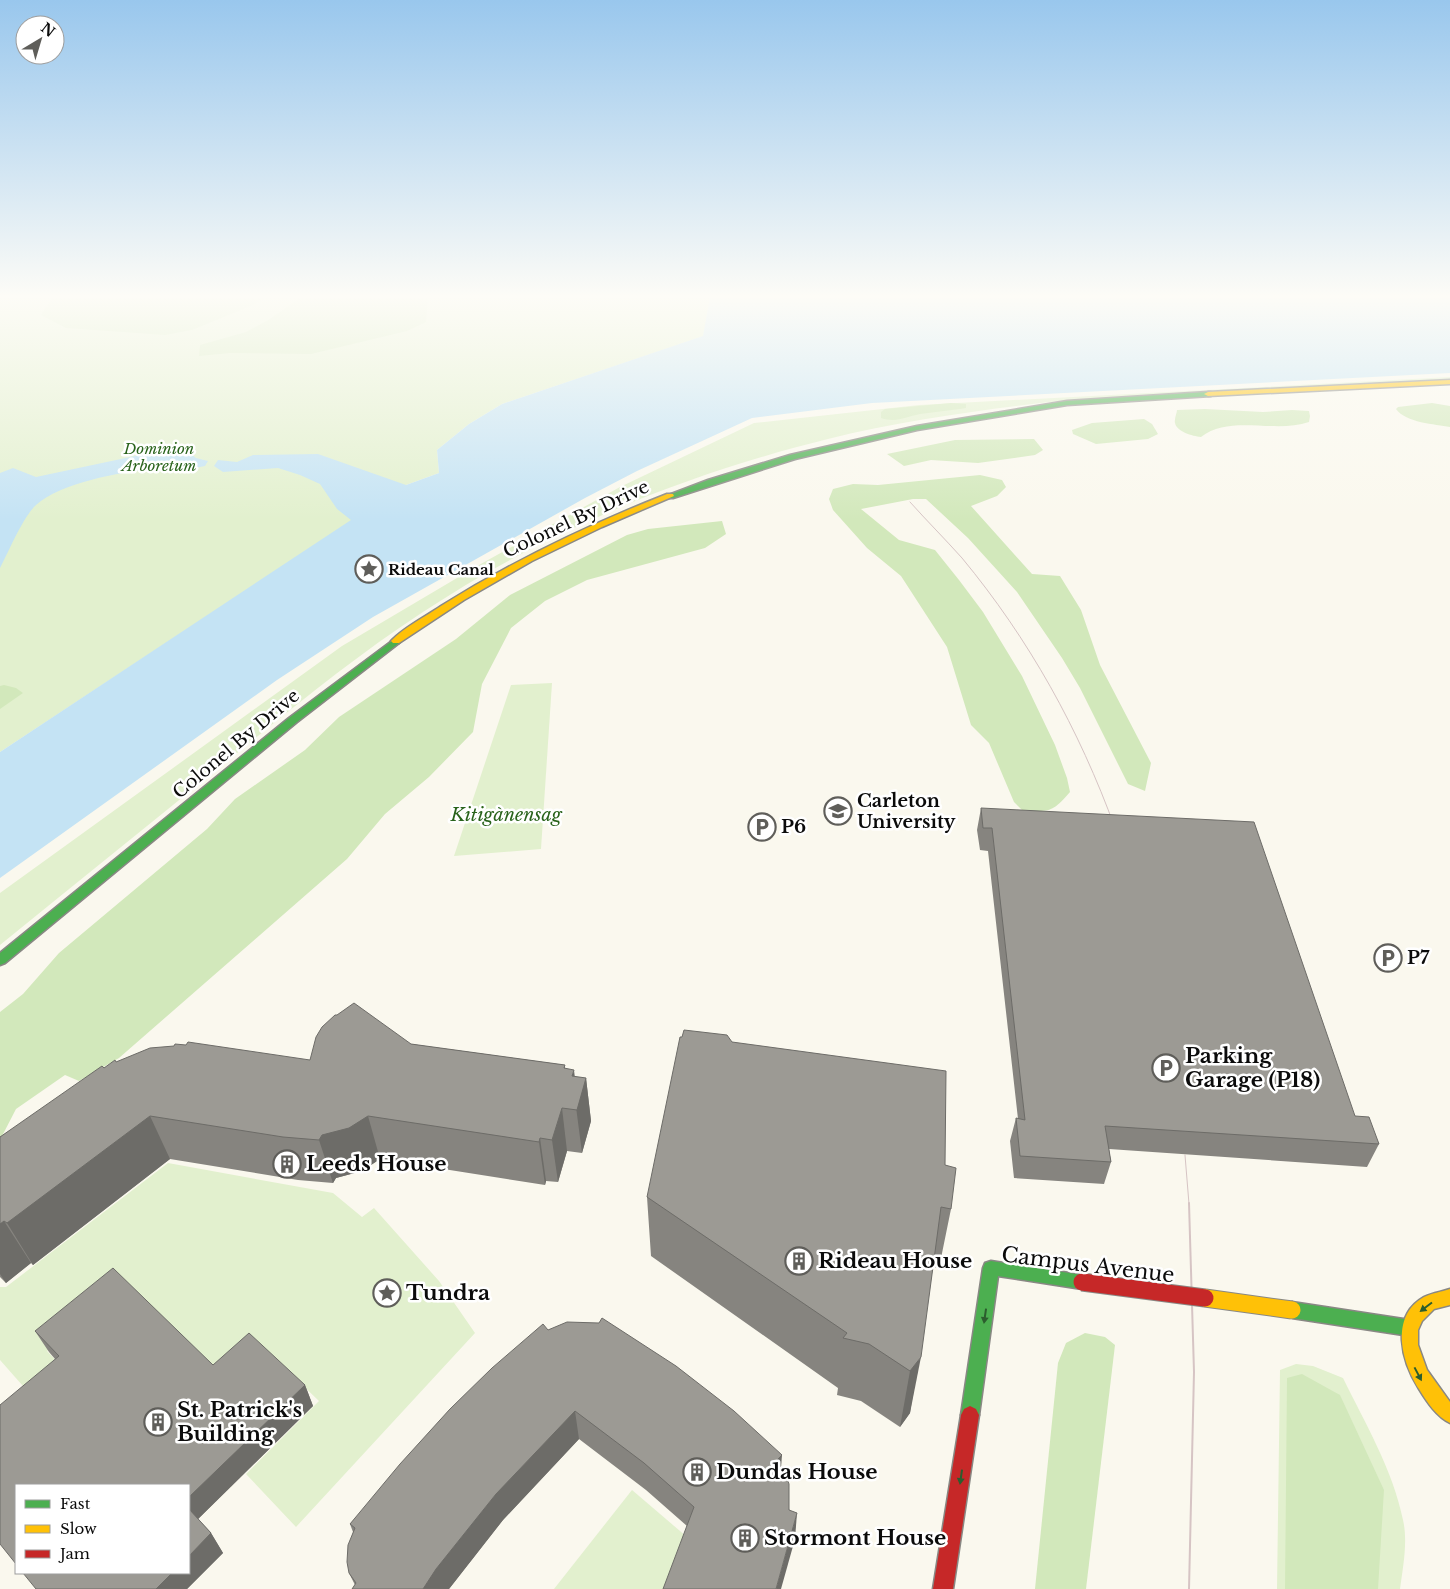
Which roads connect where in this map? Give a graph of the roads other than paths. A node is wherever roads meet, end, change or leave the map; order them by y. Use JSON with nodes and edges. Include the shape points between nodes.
{"nodes":[{"id":1,"x":1450,"y":382,"type":"edge"},
{"id":2,"x":1450,"y":391,"type":"edge"},
{"id":3,"x":1048,"y":407,"type":"junction"},
{"id":4,"x":0,"y":960,"type":"edge"},
{"id":5,"x":1450,"y":1297,"type":"edge"},
{"id":6,"x":1410,"y":1328,"type":"junction"},
{"id":7,"x":1449,"y":1416,"type":"edge"},
{"id":8,"x":942,"y":1589,"type":"edge"}],
"edges":[{"from":1,"to":3,"type":"main road","name":"Colonel By Drive","via":[[1087,400]]},
{"from":2,"to":3,"type":"main road","name":"Colonel By Drive"},
{"from":3,"to":4,"type":"main road","name":"Colonel By Drive","via":[[922,425],[802,452],[658,500],[519,564],[431,616],[341,681]]},
{"from":5,"to":6,"type":"main road","one_way":true,"via":[[1440,1298],[1426,1306]]},
{"from":6,"to":7,"type":"main road","one_way":true,"via":[[1409,1348],[1415,1369]]},
{"from":6,"to":8,"type":"main road","name":"Campus Avenue","one_way":true,"bridge":true,"via":[[991,1268]]}]}
